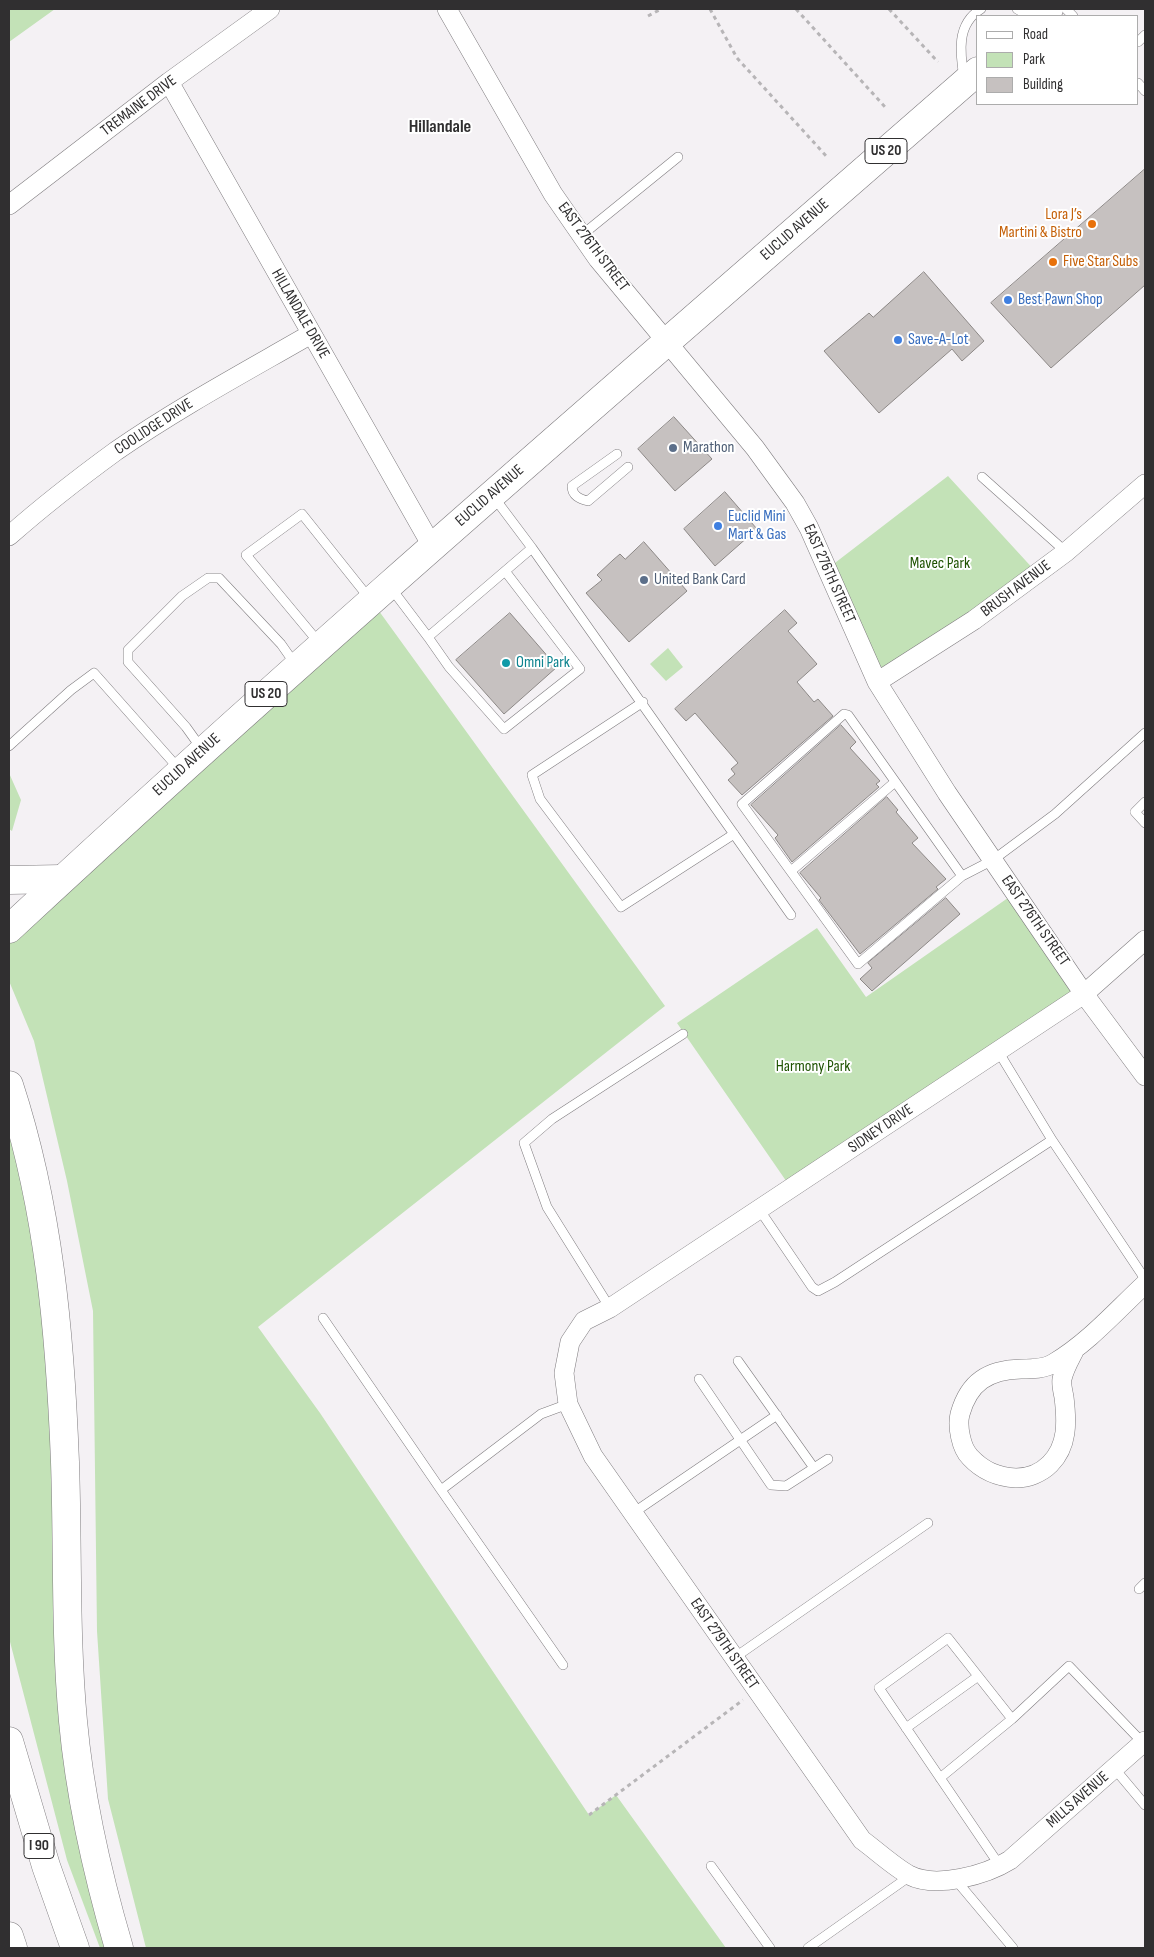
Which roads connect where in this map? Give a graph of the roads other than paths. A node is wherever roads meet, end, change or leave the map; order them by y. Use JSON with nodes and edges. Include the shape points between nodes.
{"nodes":[{"id":1,"x":270,"y":9,"type":"edge"},
{"id":2,"x":447,"y":9,"type":"edge"},
{"id":3,"x":981,"y":9,"type":"edge"},
{"id":4,"x":971,"y":77,"type":"edge"},
{"id":5,"x":169,"y":82,"type":"junction"},
{"id":6,"x":678,"y":157,"type":"dead end"},
{"id":7,"x":9,"y":205,"type":"edge"},
{"id":8,"x":582,"y":235,"type":"junction"},
{"id":9,"x":311,"y":334,"type":"junction"},
{"id":10,"x":667,"y":340,"type":"junction"},
{"id":11,"x":617,"y":454,"type":"dead end"},
{"id":12,"x":628,"y":467,"type":"dead end"},
{"id":13,"x":982,"y":477,"type":"dead end"},
{"id":14,"x":1145,"y":484,"type":"edge"},
{"id":15,"x":492,"y":494,"type":"junction"},
{"id":16,"x":9,"y":536,"type":"edge"},
{"id":17,"x":432,"y":546,"type":"junction"},
{"id":18,"x":532,"y":548,"type":"junction"},
{"id":19,"x":1066,"y":552,"type":"junction"},
{"id":20,"x":505,"y":571,"type":"junction"},
{"id":21,"x":380,"y":593,"type":"junction"},
{"id":22,"x":428,"y":637,"type":"junction"},
{"id":23,"x":320,"y":645,"type":"junction"},
{"id":24,"x":297,"y":666,"type":"junction"},
{"id":25,"x":878,"y":682,"type":"junction"},
{"id":26,"x":642,"y":702,"type":"junction"},
{"id":27,"x":1145,"y":733,"type":"edge"},
{"id":28,"x":9,"y":746,"type":"edge"},
{"id":29,"x":203,"y":750,"type":"junction"},
{"id":30,"x":180,"y":771,"type":"junction"},
{"id":31,"x":896,"y":782,"type":"junction"},
{"id":32,"x":1145,"y":802,"type":"edge"},
{"id":33,"x":1145,"y":823,"type":"edge"},
{"id":34,"x":734,"y":834,"type":"junction"},
{"id":35,"x":992,"y":860,"type":"junction"},
{"id":36,"x":791,"y":871,"type":"junction"},
{"id":37,"x":962,"y":876,"type":"junction"},
{"id":38,"x":62,"y":879,"type":"junction"},
{"id":39,"x":9,"y":880,"type":"edge"},
{"id":40,"x":791,"y":915,"type":"dead end"},
{"id":41,"x":9,"y":929,"type":"edge"},
{"id":42,"x":1145,"y":940,"type":"edge"},
{"id":43,"x":1084,"y":994,"type":"junction"},
{"id":44,"x":683,"y":1034,"type":"dead end"},
{"id":45,"x":998,"y":1051,"type":"junction"},
{"id":46,"x":1145,"y":1076,"type":"edge"},
{"id":47,"x":9,"y":1085,"type":"edge"},
{"id":48,"x":1052,"y":1140,"type":"junction"},
{"id":49,"x":759,"y":1209,"type":"junction"},
{"id":50,"x":1145,"y":1279,"type":"edge"},
{"id":51,"x":1145,"y":1284,"type":"edge"},
{"id":52,"x":610,"y":1308,"type":"junction"},
{"id":53,"x":323,"y":1318,"type":"dead end"},
{"id":54,"x":1074,"y":1351,"type":"junction"},
{"id":55,"x":738,"y":1361,"type":"dead end"},
{"id":56,"x":699,"y":1379,"type":"dead end"},
{"id":57,"x":568,"y":1404,"type":"junction"},
{"id":58,"x":777,"y":1416,"type":"junction"},
{"id":59,"x":739,"y":1441,"type":"junction"},
{"id":60,"x":828,"y":1459,"type":"dead end"},
{"id":61,"x":814,"y":1468,"type":"junction"},
{"id":62,"x":441,"y":1490,"type":"junction"},
{"id":63,"x":633,"y":1513,"type":"junction"},
{"id":64,"x":928,"y":1523,"type":"dead end"},
{"id":65,"x":734,"y":1658,"type":"junction"},
{"id":66,"x":563,"y":1666,"type":"dead end"},
{"id":67,"x":977,"y":1677,"type":"junction"},
{"id":68,"x":1012,"y":1719,"type":"junction"},
{"id":69,"x":906,"y":1728,"type":"junction"},
{"id":70,"x":9,"y":1741,"type":"edge"},
{"id":71,"x":1144,"y":1742,"type":"edge"},
{"id":72,"x":1114,"y":1768,"type":"junction"},
{"id":73,"x":940,"y":1778,"type":"junction"},
{"id":74,"x":1145,"y":1805,"type":"edge"},
{"id":75,"x":1006,"y":1863,"type":"junction"},
{"id":76,"x":711,"y":1866,"type":"dead end"},
{"id":77,"x":910,"y":1876,"type":"junction"},
{"id":78,"x":955,"y":1879,"type":"junction"},
{"id":79,"x":9,"y":1936,"type":"edge"},
{"id":80,"x":13,"y":1948,"type":"edge"},
{"id":81,"x":75,"y":1948,"type":"edge"},
{"id":82,"x":119,"y":1948,"type":"edge"},
{"id":83,"x":770,"y":1948,"type":"edge"},
{"id":84,"x":808,"y":1948,"type":"edge"},
{"id":85,"x":1013,"y":1948,"type":"edge"}],
"edges":[{"from":1,"to":5,"type":"street","name":"TREMAINE DRIVE"},
{"from":2,"to":8,"type":"street","name":"EAST 276TH STREET","via":[[554,194]]},
{"from":3,"to":4,"type":"lane","via":[[965,25],[960,42]]},
{"from":4,"to":10,"type":"main road","name":"EUCLID AVENUE","number":"US 20"},
{"from":5,"to":7,"type":"street","name":"TREMAINE DRIVE"},
{"from":5,"to":9,"type":"street","name":"HILLANDALE DRIVE"},
{"from":6,"to":8,"type":"lane"},
{"from":8,"to":10,"type":"street","name":"EAST 276TH STREET","via":[[598,259]]},
{"from":9,"to":16,"type":"street","name":"COOLIDGE DRIVE","via":[[189,404],[116,451]]},
{"from":9,"to":17,"type":"street","name":"HILLANDALE DRIVE"},
{"from":10,"to":15,"type":"main road","name":"EUCLID AVENUE","number":"US 20"},
{"from":10,"to":25,"type":"street","name":"EAST 276TH STREET","via":[[771,467],[795,503]]},
{"from":11,"to":12,"type":"lane","via":[[572,486],[574,494],[588,500]]},
{"from":13,"to":19,"type":"lane"},
{"from":14,"to":19,"type":"street","name":"BRUSH AVENUE"},
{"from":15,"to":17,"type":"main road","name":"EUCLID AVENUE","number":"US 20"},
{"from":15,"to":18,"type":"lane"},
{"from":17,"to":21,"type":"main road","name":"EUCLID AVENUE","number":"US 20"},
{"from":18,"to":20,"type":"lane"},
{"from":18,"to":26,"type":"lane"},
{"from":19,"to":25,"type":"street","name":"BRUSH AVENUE","via":[[974,620]]},
{"from":20,"to":22,"type":"lane"},
{"from":20,"to":22,"type":"lane","via":[[580,669],[504,729],[449,668]]},
{"from":21,"to":22,"type":"lane"},
{"from":21,"to":23,"type":"main road","name":"EUCLID AVENUE","number":"US 20"},
{"from":21,"to":23,"type":"lane","via":[[302,514],[246,555]]},
{"from":23,"to":24,"type":"main road","name":"EUCLID AVENUE","number":"US 20"},
{"from":24,"to":29,"type":"main road","name":"EUCLID AVENUE","number":"US 20"},
{"from":24,"to":29,"type":"lane","via":[[282,644],[219,578],[208,578],[182,596],[128,650],[128,662]]},
{"from":25,"to":35,"type":"street","name":"EAST 276TH STREET"},
{"from":26,"to":34,"type":"lane"},
{"from":26,"to":34,"type":"lane","via":[[532,775],[540,799],[620,908]]},
{"from":27,"to":35,"type":"lane","via":[[1055,814]]},
{"from":28,"to":30,"type":"lane","via":[[70,690],[94,673]]},
{"from":29,"to":30,"type":"main road","name":"EUCLID AVENUE","number":"US 20"},
{"from":30,"to":38,"type":"main road","name":"EUCLID AVENUE","number":"US 20"},
{"from":31,"to":36,"type":"lane"},
{"from":31,"to":36,"type":"lane","via":[[848,715],[844,714],[742,804]]},
{"from":31,"to":37,"type":"lane"},
{"from":32,"to":33,"type":"lane","via":[[1135,812]]},
{"from":34,"to":40,"type":"lane"},
{"from":35,"to":37,"type":"lane"},
{"from":35,"to":43,"type":"street","name":"EAST 276TH STREET"},
{"from":36,"to":37,"type":"lane","via":[[858,964]]},
{"from":38,"to":39,"type":"main road"},
{"from":38,"to":41,"type":"main road","name":"EUCLID AVENUE","number":"US 20"},
{"from":42,"to":43,"type":"street","name":"SIDNEY DRIVE"},
{"from":43,"to":45,"type":"street","name":"SIDNEY DRIVE"},
{"from":43,"to":46,"type":"street","name":"EAST 276TH STREET"},
{"from":44,"to":52,"type":"lane","via":[[552,1119],[524,1143],[547,1207]]},
{"from":45,"to":48,"type":"lane"},
{"from":45,"to":49,"type":"street","name":"SIDNEY DRIVE"},
{"from":47,"to":82,"type":"main road","via":[[35,1180],[50,1268],[63,1423],[73,1718],[90,1838]]},
{"from":48,"to":49,"type":"lane","via":[[818,1291]]},
{"from":48,"to":50,"type":"lane"},
{"from":49,"to":52,"type":"street","name":"SIDNEY DRIVE"},
{"from":51,"to":54,"type":"street"},
{"from":52,"to":57,"type":"street","name":"EAST 279TH STREET","via":[[584,1321],[570,1342],[564,1373]]},
{"from":53,"to":62,"type":"lane"},
{"from":54,"to":54,"type":"street","via":[[1051,1365],[991,1374],[973,1385],[958,1419],[967,1455],[982,1470],[1003,1477],[1025,1478],[1044,1470],[1058,1456],[1066,1436],[1062,1379]]},
{"from":55,"to":58,"type":"lane"},
{"from":56,"to":59,"type":"lane"},
{"from":57,"to":62,"type":"lane","via":[[541,1414]]},
{"from":57,"to":63,"type":"street","name":"EAST 279TH STREET","via":[[593,1456]]},
{"from":58,"to":59,"type":"lane"},
{"from":58,"to":61,"type":"lane"},
{"from":59,"to":61,"type":"lane","via":[[771,1485],[786,1486]]},
{"from":59,"to":63,"type":"lane"},
{"from":60,"to":61,"type":"lane"},
{"from":62,"to":66,"type":"lane"},
{"from":63,"to":65,"type":"street","name":"EAST 279TH STREET"},
{"from":64,"to":65,"type":"lane"},
{"from":65,"to":77,"type":"street","name":"EAST 279TH STREET","via":[[862,1840]]},
{"from":67,"to":68,"type":"lane"},
{"from":67,"to":69,"type":"lane"},
{"from":67,"to":69,"type":"lane","via":[[948,1638],[886,1682],[879,1688]]},
{"from":68,"to":71,"type":"lane","via":[[1069,1666]]},
{"from":68,"to":73,"type":"lane"},
{"from":69,"to":73,"type":"lane"},
{"from":70,"to":81,"type":"main road","number":"I 90","via":[[43,1857]]},
{"from":71,"to":72,"type":"street","name":"MILLS AVENUE"},
{"from":72,"to":74,"type":"lane"},
{"from":72,"to":75,"type":"street","name":"MILLS AVENUE"},
{"from":73,"to":75,"type":"lane"},
{"from":75,"to":78,"type":"street","name":"EAST 279TH STREET"},
{"from":76,"to":83,"type":"lane"},
{"from":77,"to":78,"type":"street","name":"EAST 279TH STREET","via":[[947,1881]]},
{"from":77,"to":84,"type":"lane"},
{"from":78,"to":85,"type":"lane"},
{"from":79,"to":80,"type":"main road"}]}
